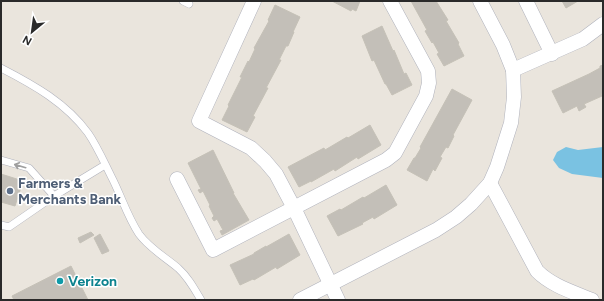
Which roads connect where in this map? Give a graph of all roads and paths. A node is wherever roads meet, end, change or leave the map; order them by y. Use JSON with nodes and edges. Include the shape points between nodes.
{"nodes":[{"id":1,"x":254,"y":1,"type":"edge"},
{"id":2,"x":390,"y":1,"type":"edge"},
{"id":3,"x":480,"y":1,"type":"edge"},
{"id":4,"x":526,"y":1,"type":"edge"},
{"id":5,"x":603,"y":24,"type":"edge"},
{"id":6,"x":552,"y":54,"type":"junction"},
{"id":7,"x":1,"y":68,"type":"edge"},
{"id":8,"x":513,"y":70,"type":"junction"},
{"id":9,"x":1,"y":160,"type":"edge"},
{"id":10,"x":105,"y":165,"type":"junction"},
{"id":11,"x":177,"y":179,"type":"dead end"},
{"id":12,"x":490,"y":182,"type":"junction"},
{"id":13,"x":54,"y":196,"type":"junction"},
{"id":14,"x":294,"y":208,"type":"junction"},
{"id":15,"x":1,"y":225,"type":"edge"},
{"id":16,"x":330,"y":284,"type":"junction"},
{"id":17,"x":201,"y":300,"type":"edge"},
{"id":18,"x":300,"y":300,"type":"edge"},
{"id":19,"x":338,"y":300,"type":"edge"},
{"id":20,"x":592,"y":300,"type":"edge"}],
"edges":[{"from":1,"to":14,"type":"street","via":[[199,122],[251,148],[276,174]]},
{"from":2,"to":14,"type":"street","via":[[428,72],[426,96],[395,153]]},
{"from":3,"to":8,"type":"street"},
{"from":4,"to":6,"type":"street"},
{"from":5,"to":6,"type":"street","via":[[583,39]]},
{"from":6,"to":8,"type":"street"},
{"from":7,"to":10,"type":"lane","via":[[32,84],[68,110],[88,134]]},
{"from":8,"to":12,"type":"street","via":[[514,97],[511,123]]},
{"from":13,"to":9,"type":"lane","one_way":true,"via":[[29,168]]},
{"from":10,"to":13,"type":"lane"},
{"from":10,"to":17,"type":"lane","via":[[140,235],[147,244],[187,277]]},
{"from":11,"to":14,"type":"street","via":[[213,250]]},
{"from":12,"to":16,"type":"street","via":[[471,204],[436,230]]},
{"from":12,"to":20,"type":"street","via":[[537,271],[545,279]]},
{"from":13,"to":15,"type":"lane","via":[[9,227]]},
{"from":14,"to":16,"type":"street"},
{"from":16,"to":18,"type":"street"},
{"from":16,"to":19,"type":"street"}]}
